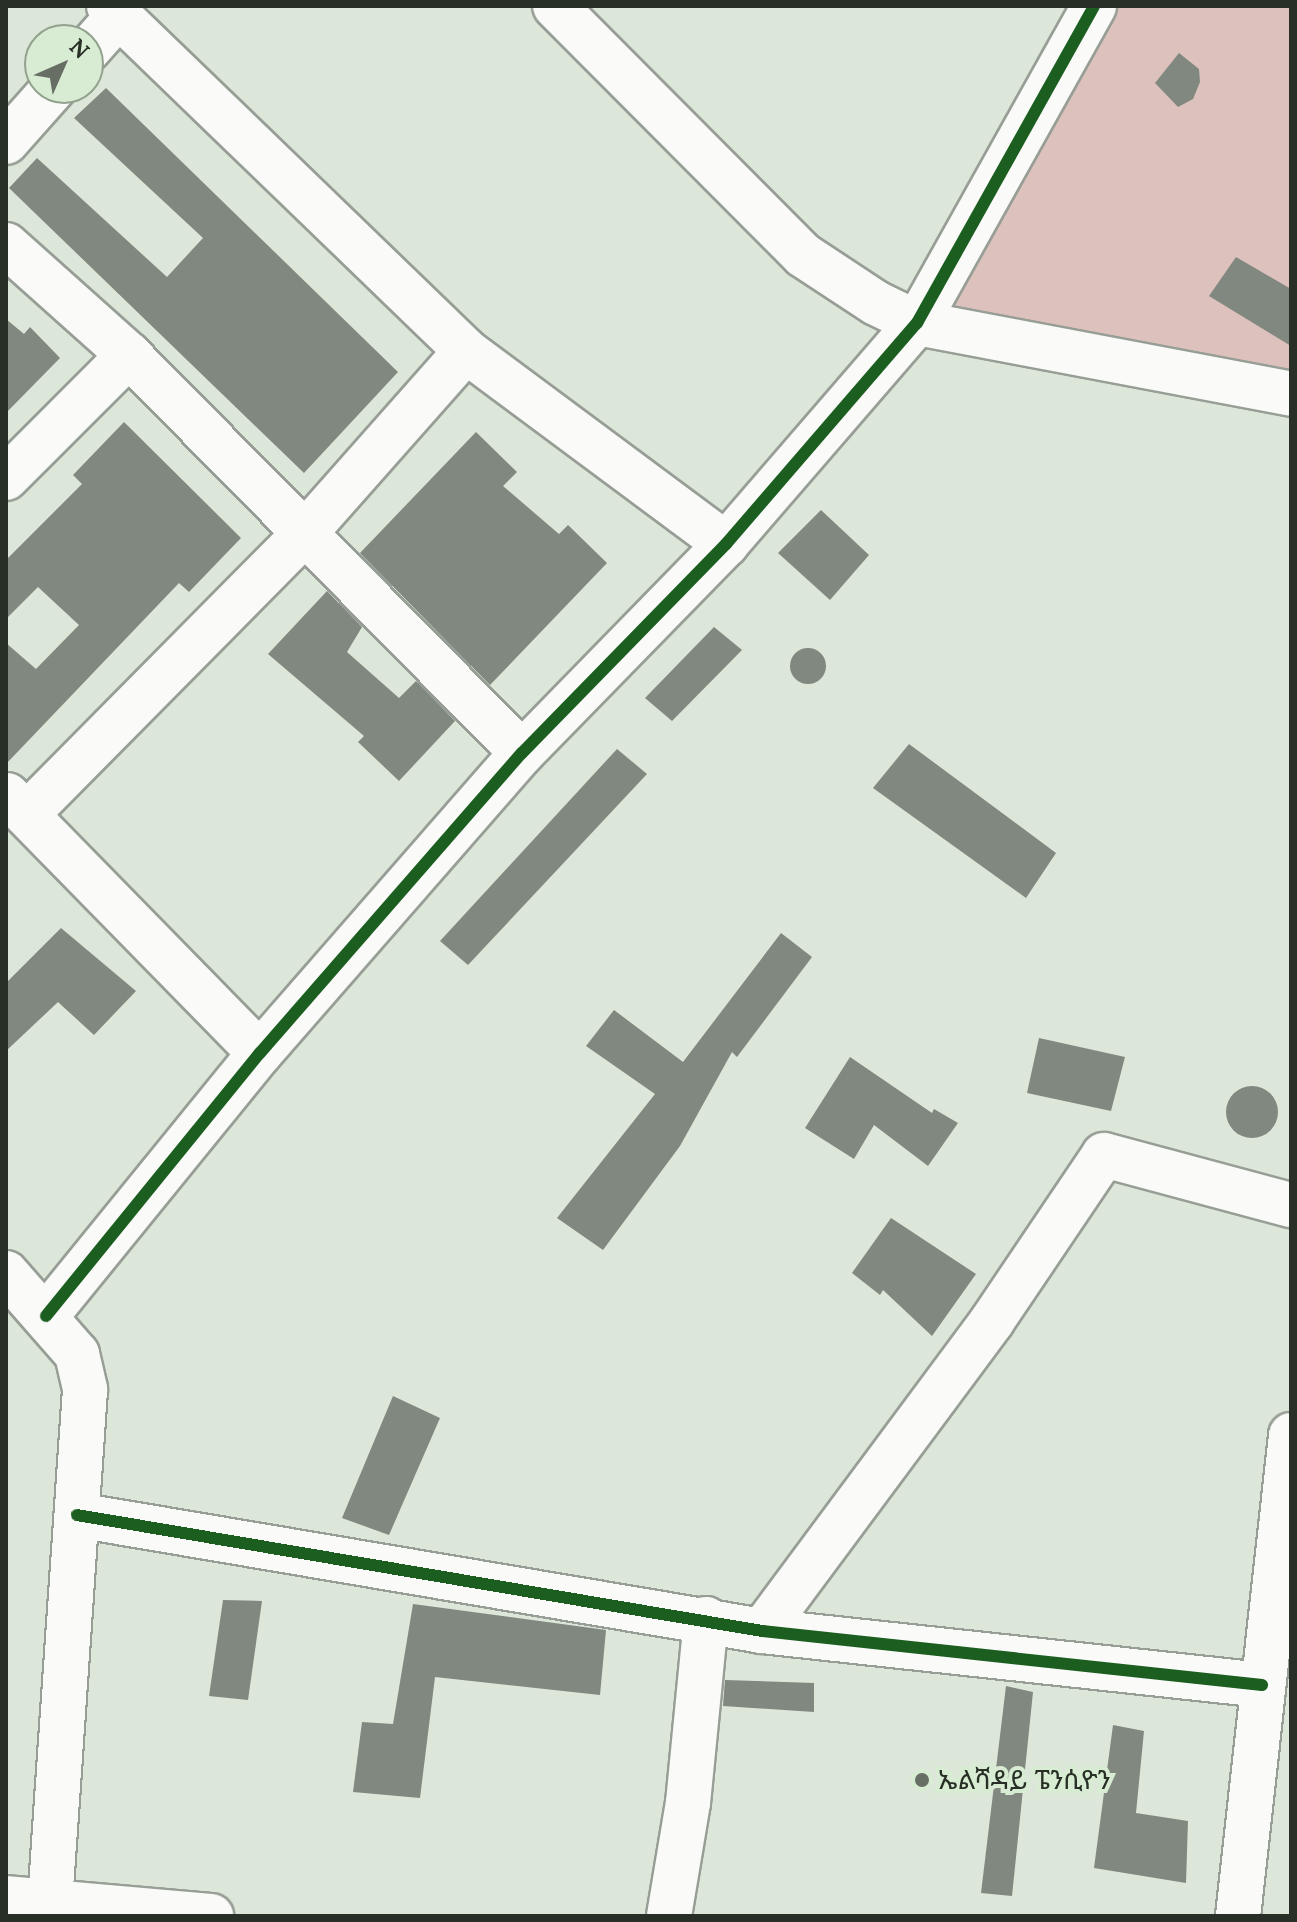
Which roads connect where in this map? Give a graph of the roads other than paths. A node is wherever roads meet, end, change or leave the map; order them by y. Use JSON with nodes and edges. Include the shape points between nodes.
{"nodes":[{"id":1,"x":555,"y":6,"type":"edge"},
{"id":2,"x":1094,"y":6,"type":"edge"},
{"id":3,"x":114,"y":10,"type":"edge"},
{"id":4,"x":40,"y":104,"type":"edge"},
{"id":5,"x":6,"y":142,"type":"edge"},
{"id":6,"x":6,"y":245,"type":"edge"},
{"id":7,"x":917,"y":323,"type":"junction"},
{"id":8,"x":466,"y":351,"type":"junction"},
{"id":9,"x":129,"y":355,"type":"junction"},
{"id":10,"x":1291,"y":394,"type":"edge"},
{"id":11,"x":6,"y":478,"type":"edge"},
{"id":12,"x":304,"y":534,"type":"junction"},
{"id":13,"x":726,"y":544,"type":"junction"},
{"id":14,"x":522,"y":753,"type":"junction"},
{"id":15,"x":17,"y":804,"type":"edge"},
{"id":16,"x":260,"y":1053,"type":"junction"},
{"id":17,"x":1291,"y":1205,"type":"edge"},
{"id":18,"x":6,"y":1273,"type":"edge"},
{"id":19,"x":46,"y":1316,"type":"junction"},
{"id":20,"x":1291,"y":1435,"type":"edge"},
{"id":21,"x":77,"y":1515,"type":"junction"},
{"id":22,"x":706,"y":1619,"type":"junction"},
{"id":23,"x":762,"y":1631,"type":"junction"},
{"id":24,"x":1262,"y":1685,"type":"junction"},
{"id":25,"x":6,"y":1898,"type":"edge"},
{"id":26,"x":50,"y":1902,"type":"junction"},
{"id":27,"x":211,"y":1916,"type":"edge"},
{"id":28,"x":669,"y":1916,"type":"edge"},
{"id":29,"x":1238,"y":1916,"type":"edge"}],
"edges":[{"from":1,"to":7,"type":"street","via":[[803,255]]},
{"from":2,"to":7,"type":"street"},
{"from":3,"to":8,"type":"street"},
{"from":4,"to":5,"type":"street"},
{"from":6,"to":9,"type":"street"},
{"from":7,"to":10,"type":"street"},
{"from":7,"to":13,"type":"street"},
{"from":8,"to":12,"type":"street"},
{"from":8,"to":13,"type":"street"},
{"from":9,"to":11,"type":"street"},
{"from":9,"to":12,"type":"street"},
{"from":12,"to":14,"type":"street"},
{"from":12,"to":15,"type":"street"},
{"from":13,"to":14,"type":"street"},
{"from":14,"to":16,"type":"street"},
{"from":15,"to":16,"type":"street"},
{"from":16,"to":19,"type":"street"},
{"from":17,"to":23,"type":"street","via":[[1104,1155],[992,1321]]},
{"from":18,"to":19,"type":"street"},
{"from":19,"to":21,"type":"street","via":[[77,1354],[84,1380]]},
{"from":20,"to":24,"type":"street"},
{"from":21,"to":22,"type":"street"},
{"from":21,"to":26,"type":"street"},
{"from":22,"to":23,"type":"street"},
{"from":22,"to":28,"type":"street","via":[[688,1803]]},
{"from":23,"to":24,"type":"street"},
{"from":24,"to":29,"type":"street"},
{"from":25,"to":26,"type":"street"},
{"from":26,"to":27,"type":"street"}]}
